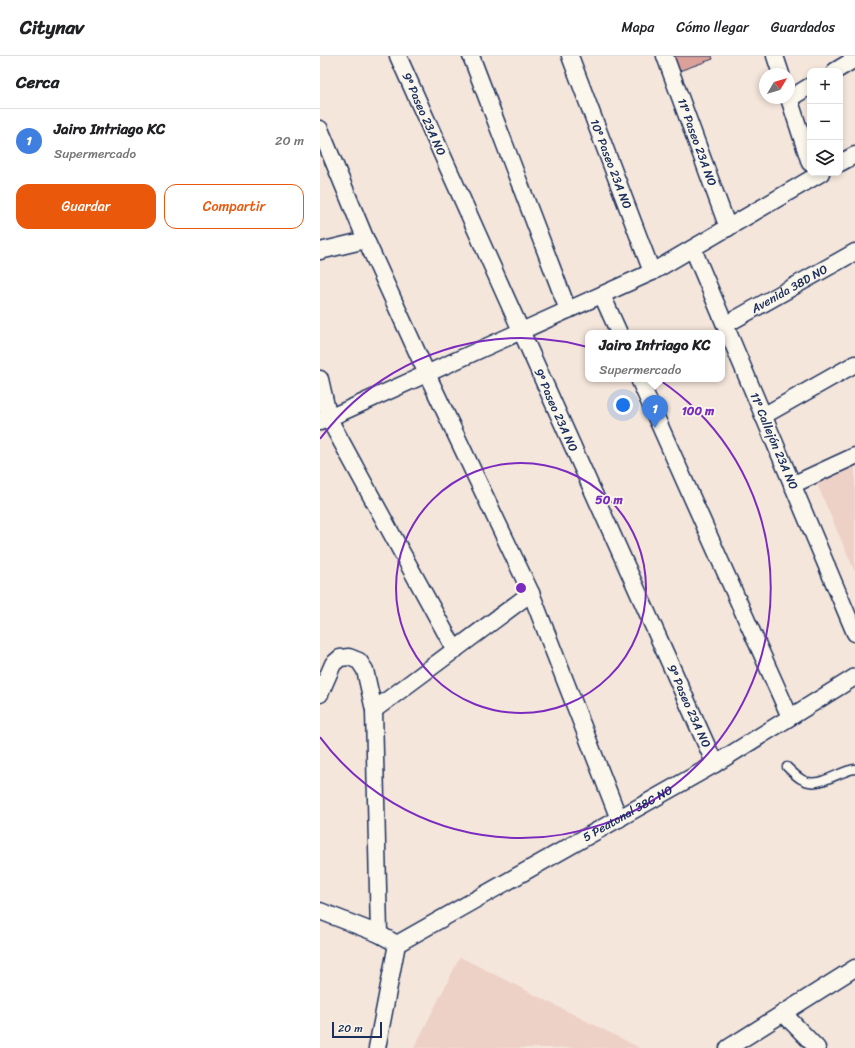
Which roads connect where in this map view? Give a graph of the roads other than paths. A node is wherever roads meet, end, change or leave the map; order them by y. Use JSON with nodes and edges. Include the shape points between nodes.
{"nodes":[{"id":1,"x":398,"y":56,"type":"edge"},
{"id":2,"x":471,"y":56,"type":"edge"},
{"id":3,"x":570,"y":56,"type":"edge"},
{"id":4,"x":665,"y":56,"type":"edge"},
{"id":5,"x":775,"y":56,"type":"edge"},
{"id":6,"x":855,"y":59,"type":"edge"},
{"id":7,"x":779,"y":68,"type":"edge"},
{"id":8,"x":840,"y":68,"type":"edge"},
{"id":9,"x":807,"y":88,"type":"edge"},
{"id":10,"x":795,"y":95,"type":"edge"},
{"id":11,"x":791,"y":104,"type":"edge"},
{"id":12,"x":320,"y":129,"type":"edge"},
{"id":13,"x":807,"y":149,"type":"edge"},
{"id":14,"x":855,"y":155,"type":"edge"},
{"id":15,"x":843,"y":161,"type":"edge"},
{"id":16,"x":326,"y":165,"type":"edge"},
{"id":17,"x":807,"y":176,"type":"edge"},
{"id":18,"x":728,"y":228,"type":"junction"},
{"id":19,"x":366,"y":240,"type":"junction"},
{"id":20,"x":692,"y":249,"type":"junction"},
{"id":21,"x":320,"y":251,"type":"edge"},
{"id":22,"x":855,"y":252,"type":"edge"},
{"id":23,"x":652,"y":272,"type":"junction"},
{"id":24,"x":602,"y":295,"type":"junction"},
{"id":25,"x":568,"y":310,"type":"junction"},
{"id":26,"x":725,"y":325,"type":"junction"},
{"id":27,"x":618,"y":330,"type":"edge"},
{"id":28,"x":521,"y":332,"type":"junction"},
{"id":29,"x":855,"y":364,"type":"edge"},
{"id":30,"x":427,"y":374,"type":"junction"},
{"id":31,"x":320,"y":380,"type":"edge"},
{"id":32,"x":640,"y":382,"type":"edge"},
{"id":33,"x":763,"y":416,"type":"junction"},
{"id":34,"x":324,"y":421,"type":"edge"},
{"id":35,"x":855,"y":456,"type":"edge"},
{"id":36,"x":792,"y":485,"type":"junction"},
{"id":37,"x":531,"y":593,"type":"junction"},
{"id":38,"x":855,"y":633,"type":"edge"},
{"id":39,"x":455,"y":650,"type":"junction"},
{"id":40,"x":855,"y":677,"type":"edge"},
{"id":41,"x":320,"y":694,"type":"edge"},
{"id":42,"x":374,"y":710,"type":"junction"},
{"id":43,"x":790,"y":717,"type":"junction"},
{"id":44,"x":715,"y":764,"type":"junction"},
{"id":45,"x":787,"y":767,"type":"dead end"},
{"id":46,"x":855,"y":769,"type":"edge"},
{"id":47,"x":619,"y":819,"type":"junction"},
{"id":48,"x":320,"y":911,"type":"edge"},
{"id":49,"x":379,"y":934,"type":"junction"},
{"id":50,"x":397,"y":944,"type":"junction"},
{"id":51,"x":854,"y":971,"type":"edge"},
{"id":52,"x":783,"y":1013,"type":"junction"},
{"id":53,"x":377,"y":1048,"type":"edge"},
{"id":54,"x":728,"y":1048,"type":"edge"},
{"id":55,"x":817,"y":1048,"type":"edge"}],
"edges":[{"from":1,"to":28,"type":"street","name":"9º Paseo 23A NO"},
{"from":2,"to":25,"type":"street"},
{"from":3,"to":23,"type":"street","name":"10º Paseo 23A NO"},
{"from":4,"to":18,"type":"street","name":"11º Paseo 23A NO"},
{"from":5,"to":7,"type":"street"},
{"from":6,"to":8,"type":"street"},
{"from":9,"to":10,"type":"street"},
{"from":11,"to":13,"type":"street"},
{"from":12,"to":16,"type":"street"},
{"from":14,"to":15,"type":"street"},
{"from":16,"to":19,"type":"street"},
{"from":17,"to":18,"type":"street"},
{"from":18,"to":20,"type":"street"},
{"from":19,"to":21,"type":"street"},
{"from":19,"to":30,"type":"street"},
{"from":20,"to":23,"type":"street"},
{"from":20,"to":26,"type":"street","name":"11º Callejón 23A NO"},
{"from":22,"to":26,"type":"street","name":"Avenida 38D NO"},
{"from":23,"to":24,"type":"street"},
{"from":24,"to":25,"type":"street"},
{"from":24,"to":27,"type":"street"},
{"from":25,"to":28,"type":"street"},
{"from":26,"to":33,"type":"street","name":"11º Callejón 23A NO"},
{"from":28,"to":30,"type":"street"},
{"from":28,"to":44,"type":"street","name":"9º Paseo 23A NO"},
{"from":29,"to":33,"type":"street"},
{"from":30,"to":34,"type":"street"},
{"from":30,"to":37,"type":"street"},
{"from":31,"to":34,"type":"street"},
{"from":32,"to":43,"type":"street"},
{"from":33,"to":36,"type":"street","name":"11º Callejón 23A NO"},
{"from":34,"to":39,"type":"street"},
{"from":35,"to":36,"type":"street"},
{"from":36,"to":38,"type":"street","name":"11º Callejón 23A NO"},
{"from":37,"to":39,"type":"street"},
{"from":37,"to":47,"type":"street"},
{"from":39,"to":42,"type":"street"},
{"from":40,"to":43,"type":"street","name":"5 Peatonal 38C NO"},
{"from":41,"to":42,"type":"street","via":[[333,664],[340,658],[349,657],[359,661],[365,670]]},
{"from":42,"to":49,"type":"street"},
{"from":43,"to":44,"type":"street","name":"5 Peatonal 38C NO"},
{"from":44,"to":47,"type":"street","name":"5 Peatonal 38C NO"},
{"from":45,"to":46,"type":"lane","via":[[802,780],[811,782],[820,782]]},
{"from":47,"to":50,"type":"street","name":"5 Peatonal 38C NO"},
{"from":48,"to":49,"type":"street"},
{"from":49,"to":50,"type":"street"},
{"from":50,"to":53,"type":"street"},
{"from":51,"to":52,"type":"street"},
{"from":52,"to":54,"type":"street"},
{"from":52,"to":55,"type":"street"}]}
